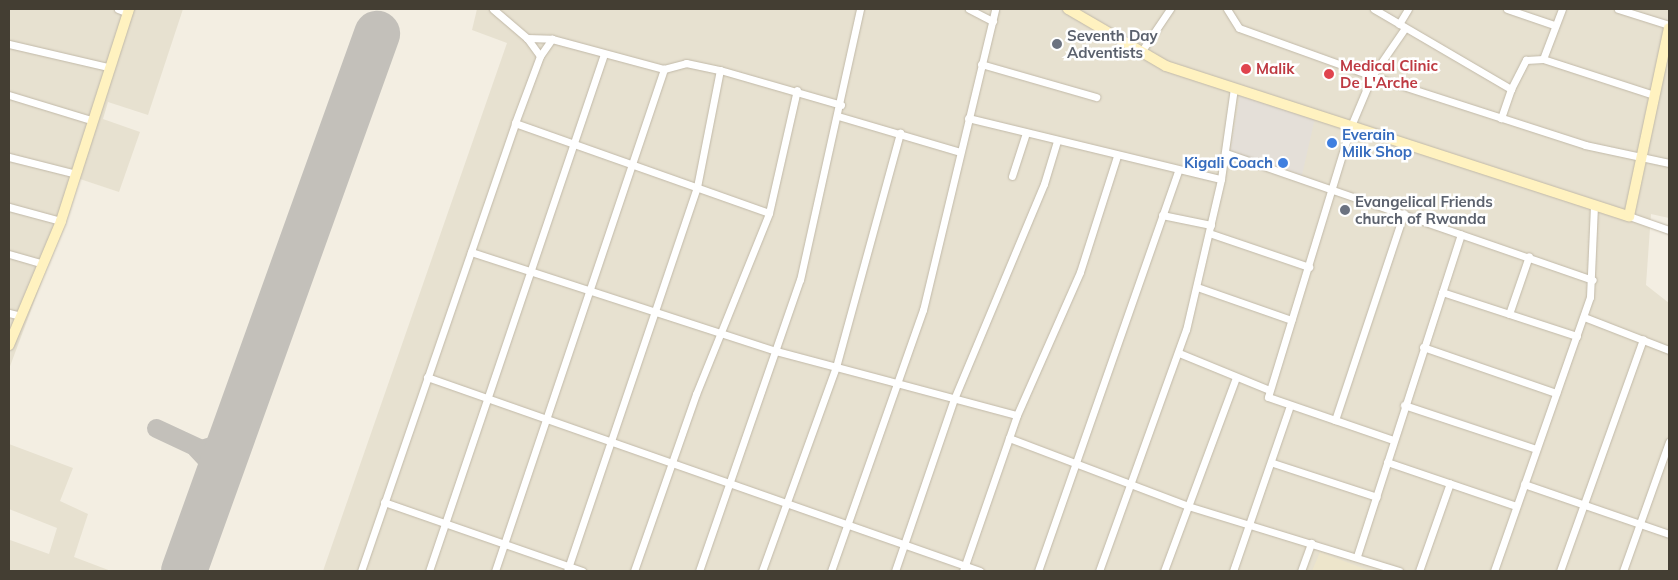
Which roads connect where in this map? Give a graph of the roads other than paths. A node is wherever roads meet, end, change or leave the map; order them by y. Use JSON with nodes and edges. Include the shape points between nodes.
{"nodes":[{"id":1,"x":493,"y":9,"type":"edge"},
{"id":2,"x":860,"y":9,"type":"edge"},
{"id":3,"x":969,"y":9,"type":"edge"},
{"id":4,"x":995,"y":9,"type":"edge"},
{"id":5,"x":1068,"y":9,"type":"edge"},
{"id":6,"x":1170,"y":9,"type":"edge"},
{"id":7,"x":1227,"y":9,"type":"edge"},
{"id":8,"x":1374,"y":9,"type":"edge"},
{"id":9,"x":1408,"y":9,"type":"edge"},
{"id":10,"x":1507,"y":9,"type":"edge"},
{"id":11,"x":1562,"y":9,"type":"edge"},
{"id":12,"x":1618,"y":9,"type":"edge"},
{"id":13,"x":125,"y":10,"type":"edge"},
{"id":14,"x":993,"y":21,"type":"junction"},
{"id":15,"x":1554,"y":25,"type":"junction"},
{"id":16,"x":1402,"y":26,"type":"junction"},
{"id":17,"x":1669,"y":26,"type":"edge"},
{"id":18,"x":526,"y":38,"type":"junction"},
{"id":19,"x":552,"y":39,"type":"junction"},
{"id":20,"x":9,"y":44,"type":"edge"},
{"id":21,"x":1141,"y":52,"type":"junction"},
{"id":22,"x":604,"y":54,"type":"junction"},
{"id":23,"x":540,"y":56,"type":"junction"},
{"id":24,"x":1543,"y":59,"type":"junction"},
{"id":25,"x":981,"y":64,"type":"junction"},
{"id":26,"x":108,"y":68,"type":"junction"},
{"id":27,"x":664,"y":69,"type":"junction"},
{"id":28,"x":720,"y":70,"type":"junction"},
{"id":29,"x":1372,"y":76,"type":"junction"},
{"id":30,"x":1234,"y":88,"type":"junction"},
{"id":31,"x":1511,"y":89,"type":"junction"},
{"id":32,"x":797,"y":90,"type":"junction"},
{"id":33,"x":9,"y":95,"type":"edge"},
{"id":34,"x":1654,"y":95,"type":"junction"},
{"id":35,"x":1096,"y":98,"type":"dead end"},
{"id":36,"x":841,"y":105,"type":"junction"},
{"id":37,"x":838,"y":116,"type":"junction"},
{"id":38,"x":968,"y":118,"type":"junction"},
{"id":39,"x":1501,"y":118,"type":"junction"},
{"id":40,"x":91,"y":120,"type":"junction"},
{"id":41,"x":516,"y":123,"type":"junction"},
{"id":42,"x":1351,"y":126,"type":"junction"},
{"id":43,"x":900,"y":133,"type":"junction"},
{"id":44,"x":1026,"y":133,"type":"junction"},
{"id":45,"x":1057,"y":141,"type":"junction"},
{"id":46,"x":573,"y":145,"type":"junction"},
{"id":47,"x":960,"y":152,"type":"junction"},
{"id":48,"x":1226,"y":154,"type":"junction"},
{"id":49,"x":1117,"y":156,"type":"junction"},
{"id":50,"x":9,"y":157,"type":"edge"},
{"id":51,"x":1642,"y":158,"type":"junction"},
{"id":52,"x":1669,"y":163,"type":"edge"},
{"id":53,"x":630,"y":166,"type":"junction"},
{"id":54,"x":1178,"y":171,"type":"junction"},
{"id":55,"x":76,"y":174,"type":"junction"},
{"id":56,"x":1012,"y":176,"type":"dead end"},
{"id":57,"x":1221,"y":179,"type":"junction"},
{"id":58,"x":697,"y":187,"type":"junction"},
{"id":59,"x":1335,"y":190,"type":"junction"},
{"id":60,"x":1594,"y":206,"type":"junction"},
{"id":61,"x":9,"y":207,"type":"edge"},
{"id":62,"x":769,"y":213,"type":"junction"},
{"id":63,"x":1404,"y":213,"type":"junction"},
{"id":64,"x":1162,"y":215,"type":"junction"},
{"id":65,"x":1629,"y":216,"type":"junction"},
{"id":66,"x":61,"y":221,"type":"junction"},
{"id":67,"x":1211,"y":225,"type":"junction"},
{"id":68,"x":1669,"y":230,"type":"edge"},
{"id":69,"x":1209,"y":233,"type":"junction"},
{"id":70,"x":1462,"y":234,"type":"junction"},
{"id":71,"x":471,"y":252,"type":"junction"},
{"id":72,"x":9,"y":254,"type":"edge"},
{"id":73,"x":1529,"y":256,"type":"junction"},
{"id":74,"x":41,"y":263,"type":"junction"},
{"id":75,"x":1309,"y":267,"type":"junction"},
{"id":76,"x":530,"y":272,"type":"junction"},
{"id":77,"x":1593,"y":280,"type":"junction"},
{"id":78,"x":1197,"y":286,"type":"junction"},
{"id":79,"x":590,"y":292,"type":"junction"},
{"id":80,"x":1442,"y":292,"type":"junction"},
{"id":81,"x":654,"y":312,"type":"junction"},
{"id":82,"x":9,"y":313,"type":"edge"},
{"id":83,"x":1509,"y":314,"type":"junction"},
{"id":84,"x":21,"y":316,"type":"junction"},
{"id":85,"x":1584,"y":317,"type":"junction"},
{"id":86,"x":1291,"y":320,"type":"junction"},
{"id":87,"x":720,"y":334,"type":"junction"},
{"id":88,"x":1577,"y":336,"type":"junction"},
{"id":89,"x":1643,"y":339,"type":"junction"},
{"id":90,"x":9,"y":345,"type":"edge"},
{"id":91,"x":1423,"y":347,"type":"junction"},
{"id":92,"x":1669,"y":350,"type":"edge"},
{"id":93,"x":776,"y":351,"type":"junction"},
{"id":94,"x":1179,"y":353,"type":"junction"},
{"id":95,"x":836,"y":367,"type":"junction"},
{"id":96,"x":427,"y":377,"type":"junction"},
{"id":97,"x":1236,"y":377,"type":"junction"},
{"id":98,"x":896,"y":381,"type":"junction"},
{"id":99,"x":1269,"y":390,"type":"junction"},
{"id":100,"x":1556,"y":393,"type":"junction"},
{"id":101,"x":954,"y":399,"type":"junction"},
{"id":102,"x":489,"y":400,"type":"junction"},
{"id":103,"x":1404,"y":405,"type":"junction"},
{"id":104,"x":1289,"y":408,"type":"junction"},
{"id":105,"x":1017,"y":415,"type":"junction"},
{"id":106,"x":546,"y":418,"type":"junction"},
{"id":107,"x":1335,"y":420,"type":"junction"},
{"id":108,"x":1009,"y":438,"type":"junction"},
{"id":109,"x":1393,"y":440,"type":"junction"},
{"id":110,"x":612,"y":442,"type":"junction"},
{"id":111,"x":1669,"y":442,"type":"edge"},
{"id":112,"x":1536,"y":449,"type":"junction"},
{"id":113,"x":672,"y":461,"type":"junction"},
{"id":114,"x":1388,"y":462,"type":"junction"},
{"id":115,"x":1076,"y":463,"type":"junction"},
{"id":116,"x":1273,"y":463,"type":"junction"},
{"id":117,"x":730,"y":481,"type":"junction"},
{"id":118,"x":1450,"y":483,"type":"junction"},
{"id":119,"x":1132,"y":484,"type":"junction"},
{"id":120,"x":1524,"y":484,"type":"junction"},
{"id":121,"x":1377,"y":496,"type":"junction"},
{"id":122,"x":384,"y":502,"type":"junction"},
{"id":123,"x":787,"y":502,"type":"junction"},
{"id":124,"x":1584,"y":503,"type":"junction"},
{"id":125,"x":1188,"y":506,"type":"junction"},
{"id":126,"x":1516,"y":506,"type":"junction"},
{"id":127,"x":445,"y":523,"type":"junction"},
{"id":128,"x":1640,"y":523,"type":"junction"},
{"id":129,"x":847,"y":525,"type":"junction"},
{"id":130,"x":1250,"y":525,"type":"junction"},
{"id":131,"x":1669,"y":534,"type":"edge"},
{"id":132,"x":1311,"y":543,"type":"junction"},
{"id":133,"x":504,"y":544,"type":"junction"},
{"id":134,"x":904,"y":545,"type":"junction"},
{"id":135,"x":1357,"y":556,"type":"junction"},
{"id":136,"x":568,"y":568,"type":"edge"},
{"id":137,"x":964,"y":569,"type":"edge"},
{"id":138,"x":361,"y":571,"type":"edge"},
{"id":139,"x":429,"y":571,"type":"edge"},
{"id":140,"x":495,"y":571,"type":"edge"},
{"id":141,"x":582,"y":571,"type":"edge"},
{"id":142,"x":634,"y":571,"type":"edge"},
{"id":143,"x":699,"y":571,"type":"edge"},
{"id":144,"x":762,"y":571,"type":"edge"},
{"id":145,"x":831,"y":571,"type":"edge"},
{"id":146,"x":895,"y":571,"type":"edge"},
{"id":147,"x":980,"y":571,"type":"edge"},
{"id":148,"x":1038,"y":571,"type":"edge"},
{"id":149,"x":1099,"y":571,"type":"edge"},
{"id":150,"x":1164,"y":571,"type":"edge"},
{"id":151,"x":1233,"y":571,"type":"edge"},
{"id":152,"x":1301,"y":571,"type":"edge"},
{"id":153,"x":1399,"y":571,"type":"edge"},
{"id":154,"x":1419,"y":571,"type":"edge"},
{"id":155,"x":1494,"y":571,"type":"edge"},
{"id":156,"x":1560,"y":571,"type":"edge"},
{"id":157,"x":1623,"y":571,"type":"edge"}],
"edges":[{"from":1,"to":18,"type":"street"},
{"from":2,"to":36,"type":"street"},
{"from":3,"to":14,"type":"street"},
{"from":4,"to":14,"type":"street"},
{"from":5,"to":21,"type":"street"},
{"from":6,"to":21,"type":"street"},
{"from":7,"to":29,"type":"street","via":[[1239,28]]},
{"from":8,"to":16,"type":"street"},
{"from":9,"to":16,"type":"street"},
{"from":10,"to":15,"type":"street"},
{"from":11,"to":15,"type":"street"},
{"from":12,"to":17,"type":"street"},
{"from":13,"to":26,"type":"street"},
{"from":14,"to":25,"type":"street"},
{"from":15,"to":24,"type":"street"},
{"from":16,"to":29,"type":"street"},
{"from":16,"to":31,"type":"street"},
{"from":17,"to":34,"type":"street"},
{"from":18,"to":19,"type":"street"},
{"from":18,"to":23,"type":"street"},
{"from":19,"to":22,"type":"street"},
{"from":19,"to":23,"type":"street"},
{"from":20,"to":26,"type":"street"},
{"from":21,"to":30,"type":"street"},
{"from":22,"to":27,"type":"street"},
{"from":22,"to":46,"type":"street"},
{"from":23,"to":41,"type":"street"},
{"from":24,"to":31,"type":"street","via":[[1526,60]]},
{"from":24,"to":34,"type":"street"},
{"from":25,"to":35,"type":"street"},
{"from":25,"to":38,"type":"street"},
{"from":26,"to":40,"type":"street"},
{"from":27,"to":28,"type":"street","via":[[686,64]]},
{"from":27,"to":53,"type":"street"},
{"from":28,"to":32,"type":"street"},
{"from":28,"to":58,"type":"street"},
{"from":29,"to":39,"type":"street"},
{"from":29,"to":42,"type":"street"},
{"from":30,"to":42,"type":"street"},
{"from":30,"to":48,"type":"street"},
{"from":31,"to":39,"type":"street"},
{"from":32,"to":36,"type":"street"},
{"from":32,"to":62,"type":"street"},
{"from":33,"to":40,"type":"street"},
{"from":34,"to":51,"type":"street"},
{"from":36,"to":37,"type":"street"},
{"from":37,"to":43,"type":"street"},
{"from":37,"to":93,"type":"street","via":[[800,280]]},
{"from":38,"to":44,"type":"street"},
{"from":38,"to":47,"type":"street"},
{"from":39,"to":51,"type":"street"},
{"from":40,"to":55,"type":"street"},
{"from":41,"to":46,"type":"street"},
{"from":41,"to":71,"type":"street"},
{"from":42,"to":59,"type":"street"},
{"from":42,"to":60,"type":"street"},
{"from":43,"to":47,"type":"street"},
{"from":43,"to":95,"type":"street"},
{"from":44,"to":45,"type":"street"},
{"from":44,"to":56,"type":"street"},
{"from":45,"to":49,"type":"street"},
{"from":45,"to":101,"type":"street","via":[[1044,184]]},
{"from":46,"to":53,"type":"street"},
{"from":46,"to":76,"type":"street"},
{"from":47,"to":98,"type":"street","via":[[923,310]]},
{"from":48,"to":57,"type":"street"},
{"from":48,"to":59,"type":"street"},
{"from":49,"to":54,"type":"street"},
{"from":49,"to":105,"type":"street","via":[[1080,272]]},
{"from":50,"to":55,"type":"street"},
{"from":51,"to":52,"type":"street"},
{"from":51,"to":65,"type":"street"},
{"from":53,"to":58,"type":"street"},
{"from":53,"to":79,"type":"street"},
{"from":54,"to":57,"type":"street"},
{"from":54,"to":64,"type":"street"},
{"from":55,"to":66,"type":"street"},
{"from":57,"to":67,"type":"street"},
{"from":58,"to":62,"type":"street"},
{"from":58,"to":81,"type":"street"},
{"from":59,"to":63,"type":"street"},
{"from":59,"to":75,"type":"street"},
{"from":60,"to":65,"type":"street"},
{"from":60,"to":77,"type":"street"},
{"from":61,"to":66,"type":"street"},
{"from":62,"to":87,"type":"street"},
{"from":63,"to":70,"type":"street"},
{"from":63,"to":107,"type":"street"},
{"from":64,"to":67,"type":"street"},
{"from":64,"to":115,"type":"street"},
{"from":65,"to":68,"type":"street"},
{"from":66,"to":74,"type":"street"},
{"from":67,"to":69,"type":"street"},
{"from":69,"to":75,"type":"street"},
{"from":69,"to":78,"type":"street"},
{"from":70,"to":73,"type":"street"},
{"from":70,"to":80,"type":"street"},
{"from":71,"to":76,"type":"street"},
{"from":71,"to":96,"type":"street"},
{"from":72,"to":74,"type":"street"},
{"from":73,"to":77,"type":"street"},
{"from":73,"to":83,"type":"street"},
{"from":74,"to":84,"type":"street"},
{"from":75,"to":86,"type":"street"},
{"from":76,"to":79,"type":"street"},
{"from":76,"to":102,"type":"street"},
{"from":77,"to":85,"type":"street"},
{"from":78,"to":86,"type":"street"},
{"from":78,"to":94,"type":"street"},
{"from":79,"to":81,"type":"street"},
{"from":79,"to":106,"type":"street"},
{"from":80,"to":83,"type":"street"},
{"from":80,"to":91,"type":"street"},
{"from":81,"to":87,"type":"street"},
{"from":81,"to":110,"type":"street"},
{"from":82,"to":84,"type":"street"},
{"from":83,"to":88,"type":"street"},
{"from":84,"to":90,"type":"street"},
{"from":85,"to":88,"type":"street"},
{"from":85,"to":89,"type":"street"},
{"from":86,"to":99,"type":"street"},
{"from":87,"to":93,"type":"street"},
{"from":87,"to":113,"type":"street"},
{"from":88,"to":100,"type":"street"},
{"from":89,"to":92,"type":"street"},
{"from":89,"to":124,"type":"street"},
{"from":91,"to":100,"type":"street"},
{"from":91,"to":103,"type":"street"},
{"from":93,"to":95,"type":"street"},
{"from":93,"to":117,"type":"street"},
{"from":94,"to":97,"type":"street"},
{"from":94,"to":119,"type":"street"},
{"from":95,"to":98,"type":"street"},
{"from":95,"to":123,"type":"street"},
{"from":96,"to":102,"type":"street"},
{"from":96,"to":122,"type":"street"},
{"from":97,"to":99,"type":"street"},
{"from":97,"to":125,"type":"street"},
{"from":98,"to":101,"type":"street"},
{"from":98,"to":129,"type":"street"},
{"from":99,"to":104,"type":"street","via":[[1271,401]]},
{"from":100,"to":112,"type":"street"},
{"from":101,"to":105,"type":"street"},
{"from":101,"to":134,"type":"street"},
{"from":102,"to":106,"type":"street"},
{"from":102,"to":127,"type":"street"},
{"from":103,"to":109,"type":"street"},
{"from":103,"to":112,"type":"street"},
{"from":104,"to":107,"type":"street"},
{"from":104,"to":116,"type":"street"},
{"from":105,"to":108,"type":"street"},
{"from":106,"to":110,"type":"street"},
{"from":106,"to":133,"type":"street"},
{"from":107,"to":109,"type":"street"},
{"from":108,"to":115,"type":"street"},
{"from":108,"to":137,"type":"street"},
{"from":109,"to":114,"type":"street"},
{"from":110,"to":113,"type":"street"},
{"from":110,"to":136,"type":"street"},
{"from":111,"to":128,"type":"street"},
{"from":112,"to":120,"type":"street"},
{"from":113,"to":117,"type":"street"},
{"from":113,"to":142,"type":"street"},
{"from":114,"to":118,"type":"street"},
{"from":114,"to":121,"type":"street"},
{"from":115,"to":119,"type":"street"},
{"from":115,"to":148,"type":"street"},
{"from":116,"to":121,"type":"street"},
{"from":116,"to":130,"type":"street"},
{"from":117,"to":123,"type":"street"},
{"from":117,"to":143,"type":"street"},
{"from":118,"to":126,"type":"street"},
{"from":118,"to":154,"type":"street"},
{"from":119,"to":125,"type":"street"},
{"from":119,"to":149,"type":"street"},
{"from":120,"to":124,"type":"street"},
{"from":120,"to":126,"type":"street"},
{"from":121,"to":135,"type":"street"},
{"from":122,"to":127,"type":"street"},
{"from":122,"to":138,"type":"street"},
{"from":123,"to":129,"type":"street"},
{"from":123,"to":144,"type":"street"},
{"from":124,"to":128,"type":"street"},
{"from":124,"to":156,"type":"street"},
{"from":125,"to":130,"type":"street"},
{"from":125,"to":150,"type":"street"},
{"from":126,"to":155,"type":"street"},
{"from":127,"to":133,"type":"street"},
{"from":127,"to":139,"type":"street"},
{"from":128,"to":131,"type":"street"},
{"from":128,"to":157,"type":"street"},
{"from":129,"to":134,"type":"street"},
{"from":129,"to":145,"type":"street"},
{"from":130,"to":132,"type":"street"},
{"from":130,"to":151,"type":"street"},
{"from":132,"to":135,"type":"street"},
{"from":132,"to":152,"type":"street"},
{"from":133,"to":136,"type":"street"},
{"from":133,"to":140,"type":"street"},
{"from":134,"to":137,"type":"street"},
{"from":134,"to":146,"type":"street"},
{"from":135,"to":153,"type":"street"},
{"from":136,"to":141,"type":"street"},
{"from":137,"to":147,"type":"street"}]}
